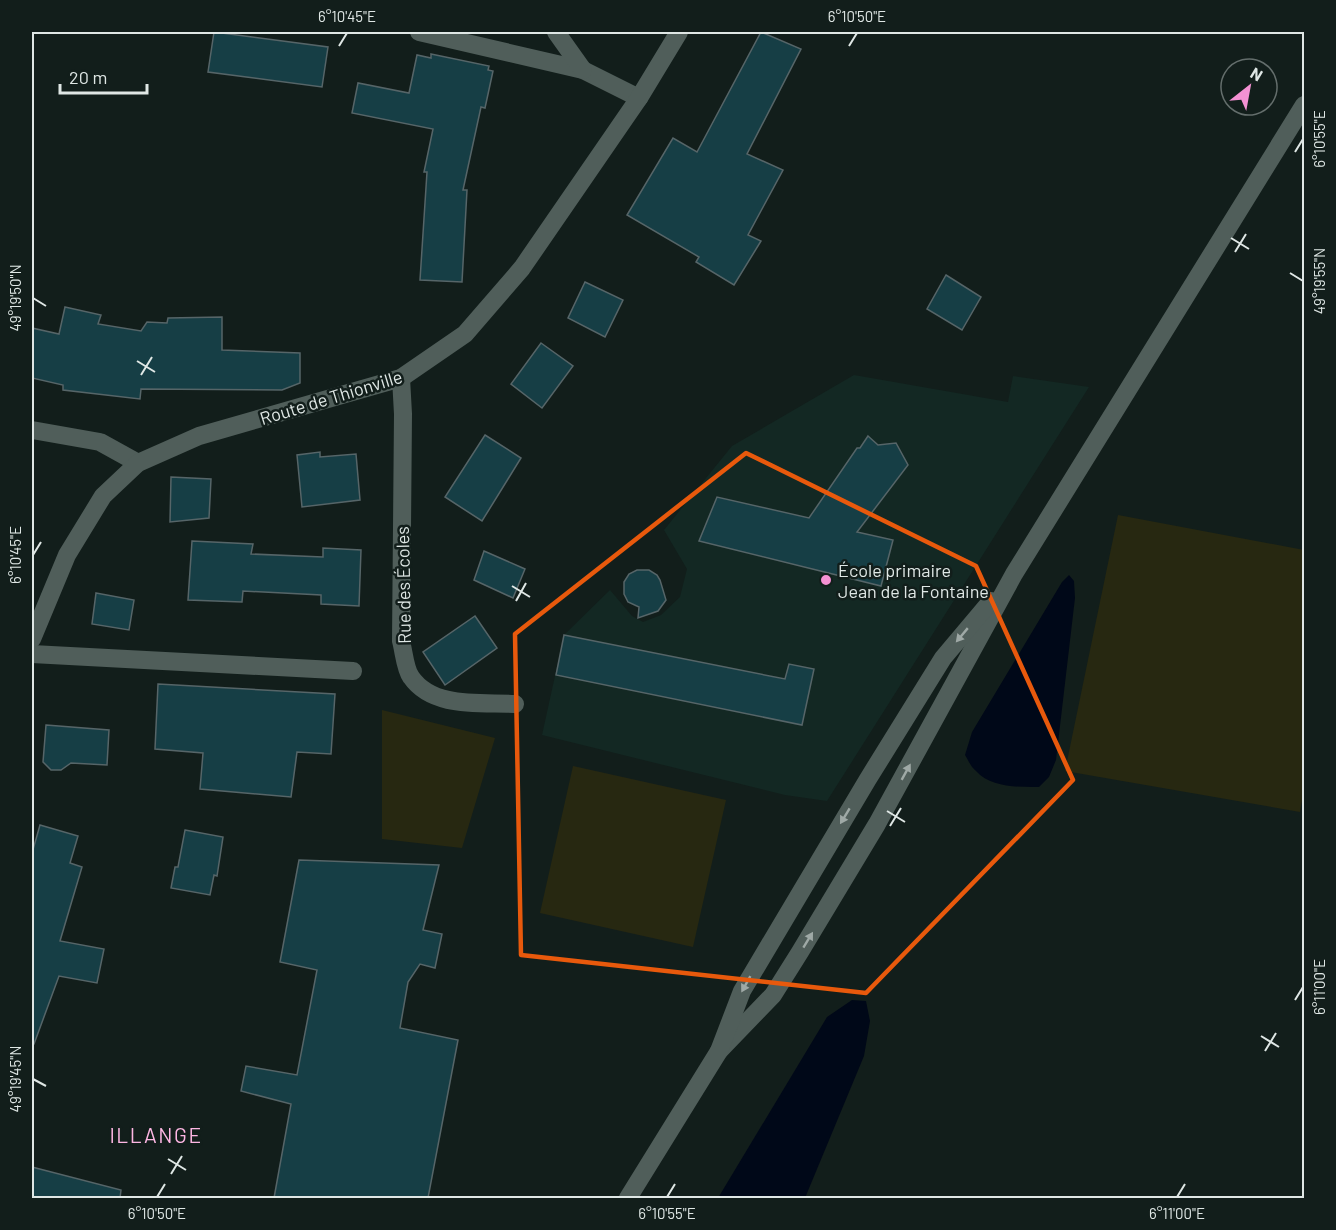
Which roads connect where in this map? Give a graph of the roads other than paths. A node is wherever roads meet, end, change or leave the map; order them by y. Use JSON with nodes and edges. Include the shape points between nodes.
{"nodes":[{"id":1,"x":419,"y":32,"type":"edge"},
{"id":2,"x":556,"y":32,"type":"edge"},
{"id":3,"x":680,"y":32,"type":"edge"},
{"id":4,"x":584,"y":70,"type":"junction"},
{"id":5,"x":639,"y":98,"type":"junction"},
{"id":6,"x":1305,"y":105,"type":"edge"},
{"id":7,"x":401,"y":378,"type":"junction"},
{"id":8,"x":32,"y":430,"type":"edge"},
{"id":9,"x":138,"y":463,"type":"junction"},
{"id":10,"x":1014,"y":574,"type":"junction"},
{"id":11,"x":32,"y":639,"type":"edge"},
{"id":12,"x":32,"y":654,"type":"edge"},
{"id":13,"x":353,"y":671,"type":"dead end"},
{"id":14,"x":515,"y":704,"type":"dead end"},
{"id":15,"x":868,"y":779,"type":"junction"},
{"id":16,"x":877,"y":824,"type":"junction"},
{"id":17,"x":719,"y":1051,"type":"junction"},
{"id":18,"x":628,"y":1198,"type":"edge"}],
"edges":[{"from":1,"to":4,"type":"street"},
{"from":2,"to":4,"type":"street"},
{"from":3,"to":5,"type":"street","name":"Route de Thionville"},
{"from":4,"to":5,"type":"street"},
{"from":5,"to":7,"type":"street","name":"Route de Thionville","via":[[522,268],[465,334]]},
{"from":6,"to":10,"type":"street"},
{"from":7,"to":9,"type":"street","name":"Route de Thionville","via":[[199,436]]},
{"from":7,"to":14,"type":"street","name":"Rue des Écoles","via":[[401,641],[410,676],[429,695],[452,701]]},
{"from":8,"to":9,"type":"street","via":[[100,442]]},
{"from":9,"to":11,"type":"street","name":"Route de Thionville","via":[[103,496],[67,555]]},
{"from":10,"to":15,"type":"street","one_way":true,"via":[[943,658]]},
{"from":16,"to":10,"type":"street","one_way":true},
{"from":12,"to":13,"type":"street"},
{"from":15,"to":16,"type":"street","via":[[864,807]]},
{"from":15,"to":17,"type":"street","one_way":true,"via":[[742,991]]},
{"from":17,"to":16,"type":"street","one_way":true,"via":[[774,995]]},
{"from":17,"to":18,"type":"street"}]}
